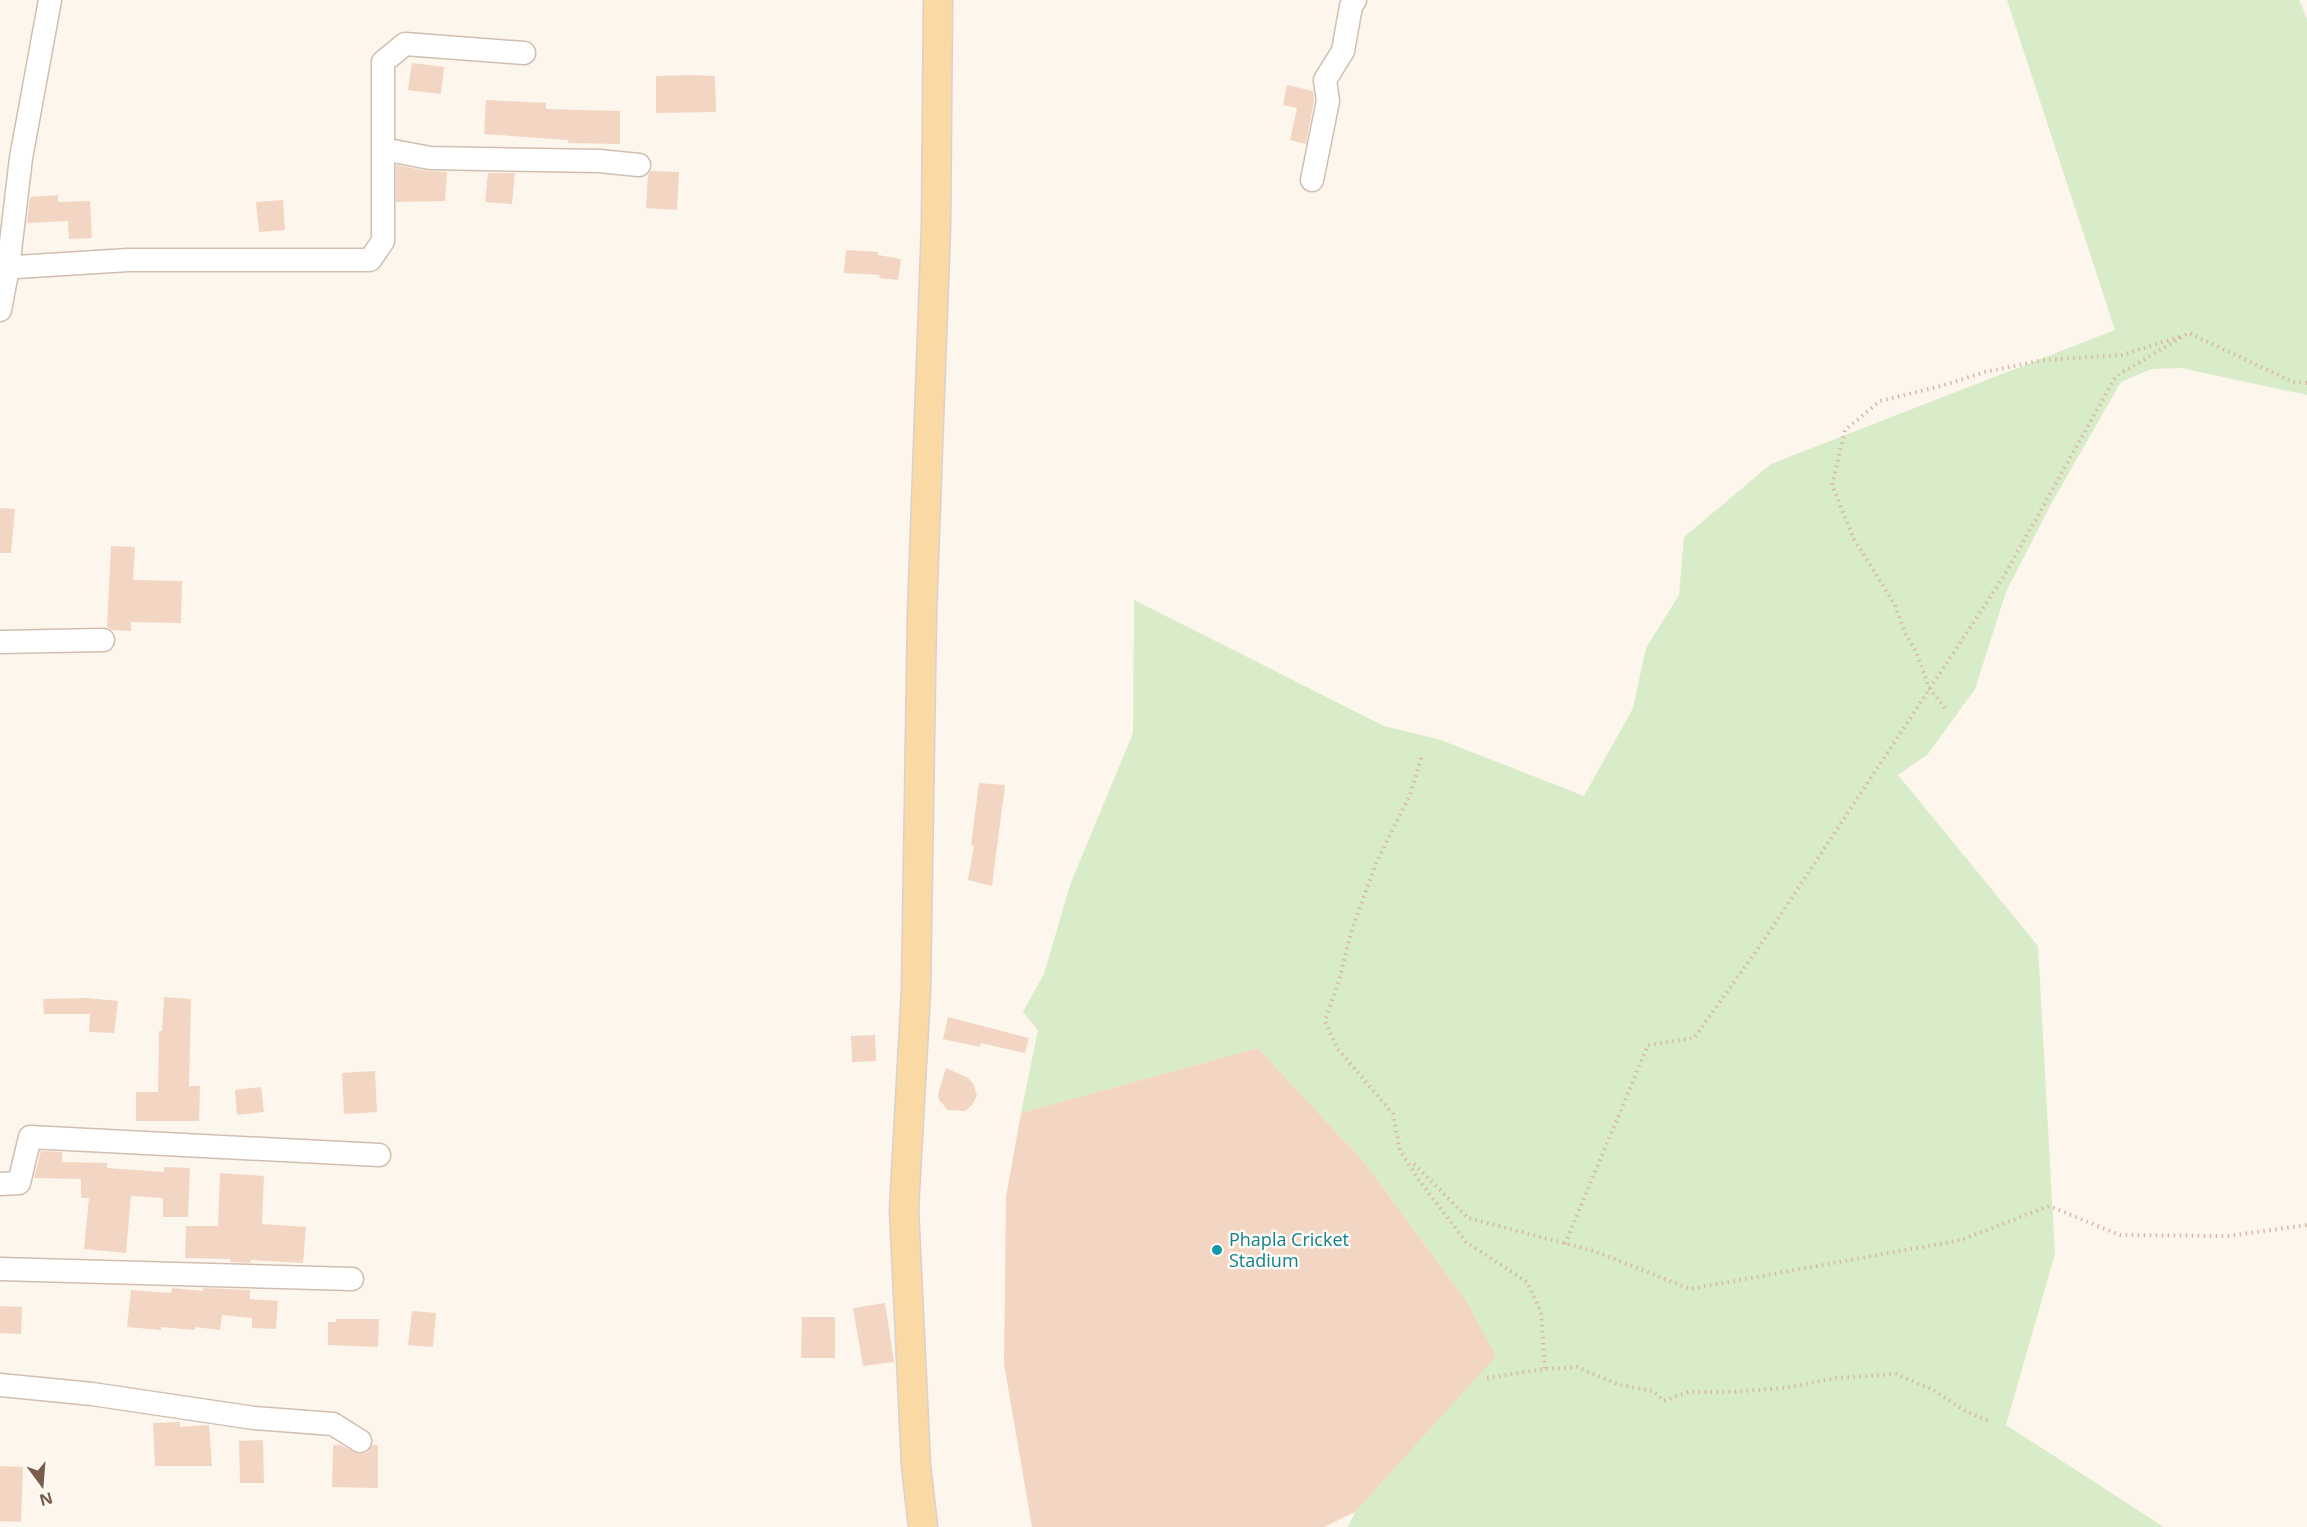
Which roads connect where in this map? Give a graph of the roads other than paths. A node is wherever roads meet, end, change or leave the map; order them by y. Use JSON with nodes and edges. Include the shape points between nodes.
{"nodes":[{"id":1,"x":50,"y":0,"type":"edge"},
{"id":2,"x":938,"y":0,"type":"edge"},
{"id":3,"x":1356,"y":0,"type":"edge"},
{"id":4,"x":524,"y":53,"type":"dead end"},
{"id":5,"x":383,"y":149,"type":"junction"},
{"id":6,"x":639,"y":165,"type":"dead end"},
{"id":7,"x":1312,"y":180,"type":"dead end"},
{"id":8,"x":4,"y":268,"type":"edge"},
{"id":9,"x":0,"y":310,"type":"edge"},
{"id":10,"x":103,"y":640,"type":"dead end"},
{"id":11,"x":0,"y":642,"type":"edge"},
{"id":12,"x":379,"y":1155,"type":"dead end"},
{"id":13,"x":0,"y":1184,"type":"edge"},
{"id":14,"x":0,"y":1269,"type":"edge"},
{"id":15,"x":352,"y":1279,"type":"dead end"},
{"id":16,"x":0,"y":1385,"type":"edge"},
{"id":17,"x":360,"y":1441,"type":"dead end"},
{"id":18,"x":923,"y":1527,"type":"edge"}],
"edges":[{"from":1,"to":8,"type":"street"},
{"from":2,"to":18,"type":"main road","via":[[916,991],[904,1209],[916,1465]]},
{"from":3,"to":7,"type":"street","via":[[1351,6],[1343,51],[1325,80],[1328,101]]},
{"from":4,"to":5,"type":"street","via":[[405,44],[383,62]]},
{"from":5,"to":6,"type":"street","via":[[430,158]]},
{"from":5,"to":8,"type":"street","via":[[383,241],[370,260],[128,260]]},
{"from":8,"to":9,"type":"street"},
{"from":10,"to":11,"type":"street"},
{"from":12,"to":13,"type":"street","via":[[30,1137],[19,1183]]},
{"from":14,"to":15,"type":"street"},
{"from":16,"to":17,"type":"street","via":[[254,1418],[333,1424]]}]}
